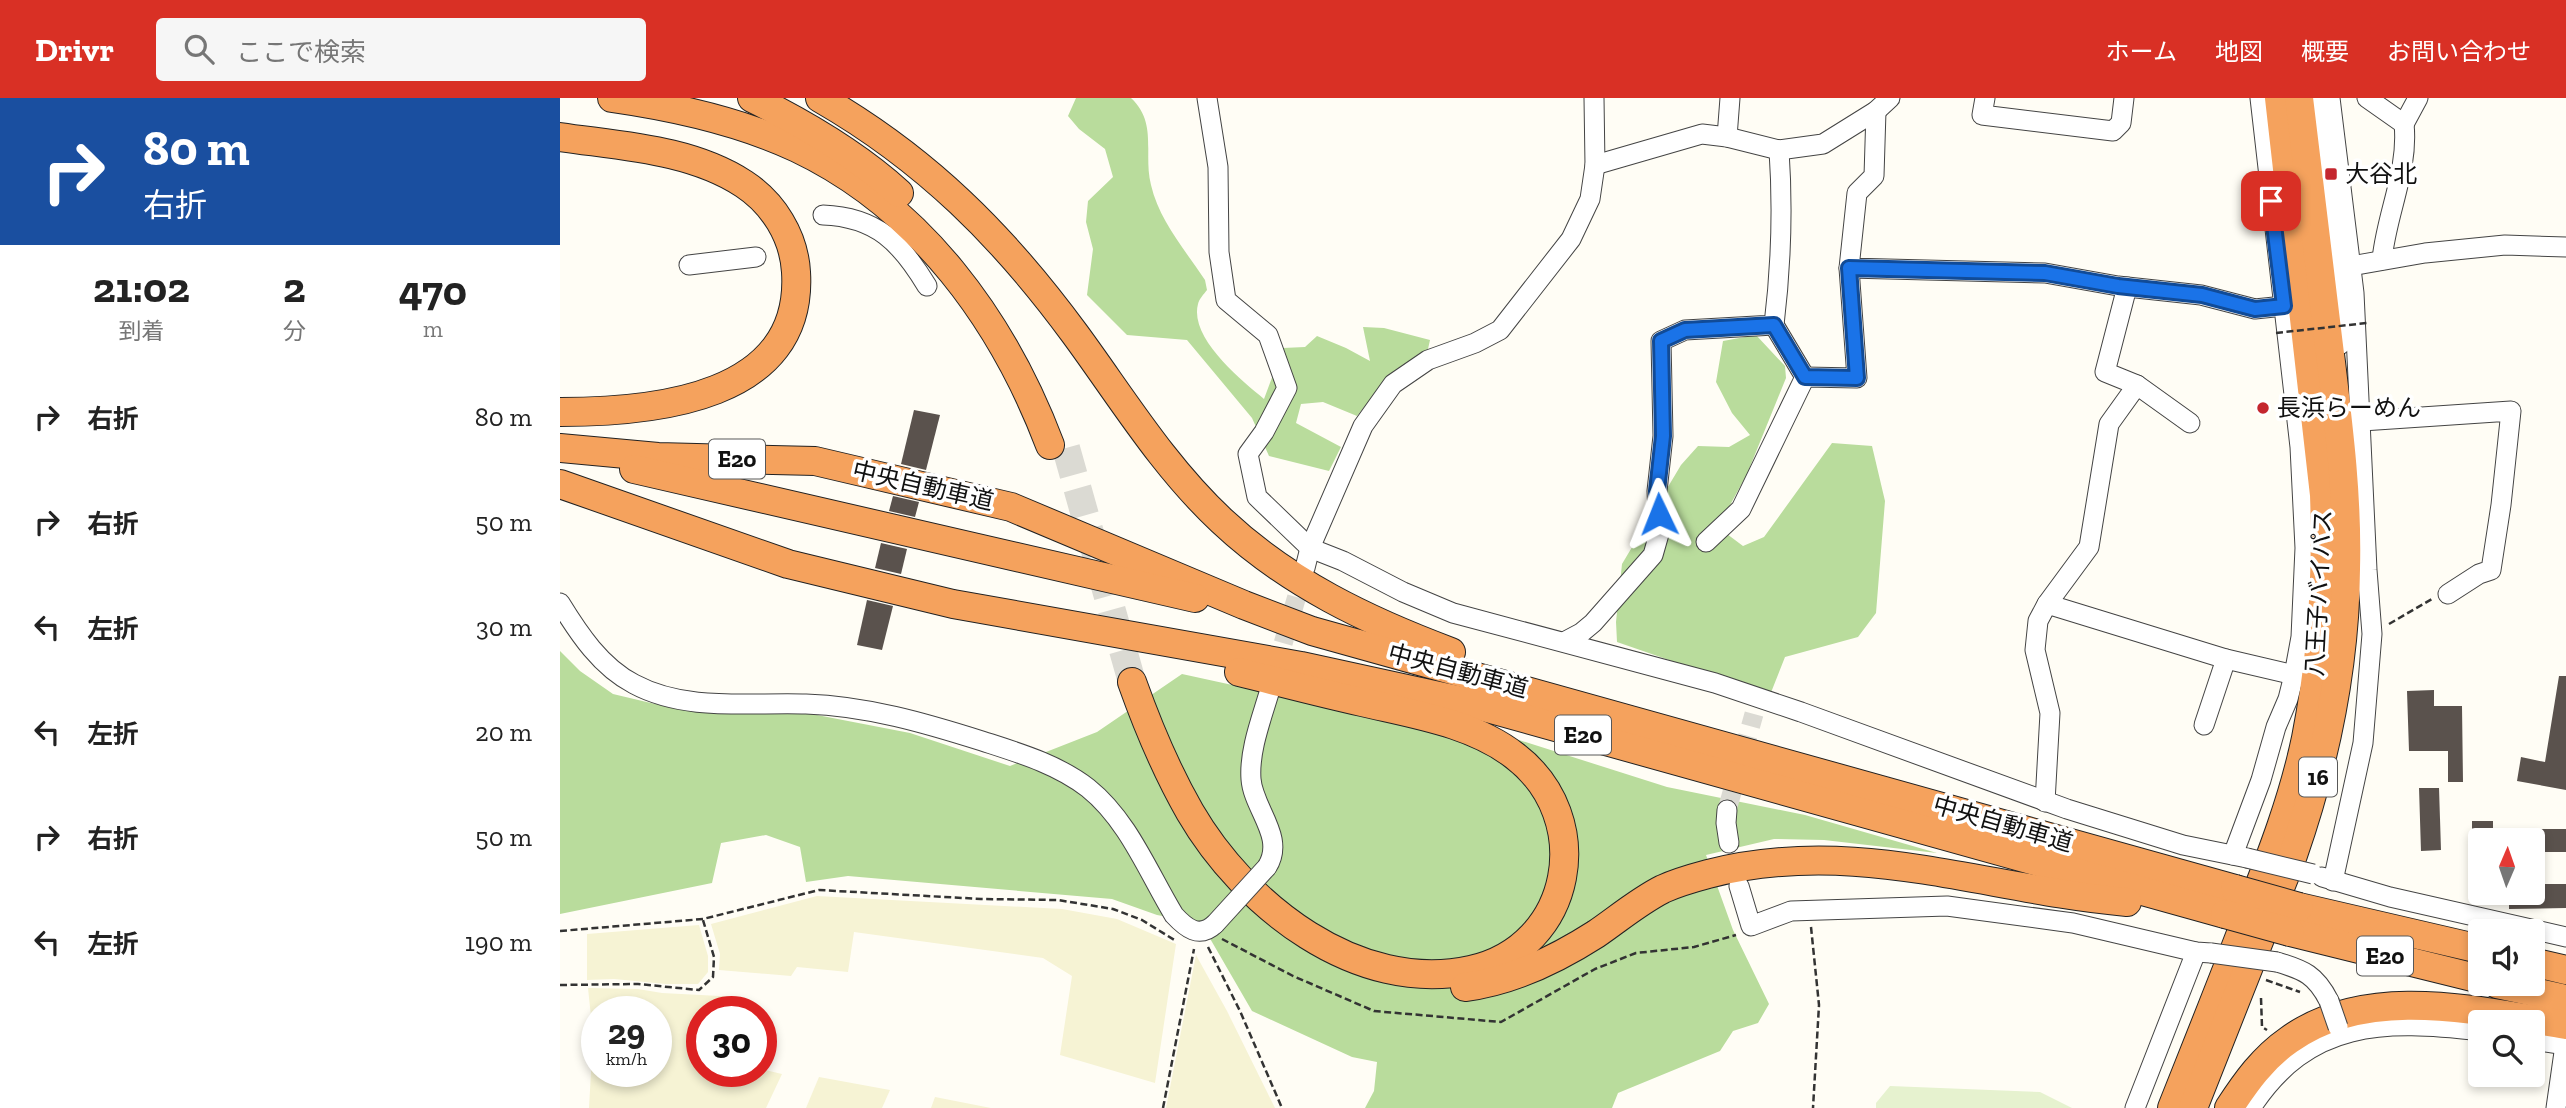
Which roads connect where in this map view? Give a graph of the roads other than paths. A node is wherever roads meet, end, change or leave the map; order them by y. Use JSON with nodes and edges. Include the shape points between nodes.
{"nodes":[{"id":1,"x":612,"y":98,"type":"edge"},
{"id":2,"x":752,"y":98,"type":"edge"},
{"id":3,"x":820,"y":98,"type":"edge"},
{"id":4,"x":1207,"y":98,"type":"edge"},
{"id":5,"x":1594,"y":98,"type":"edge"},
{"id":6,"x":1730,"y":98,"type":"edge"},
{"id":7,"x":1985,"y":98,"type":"edge"},
{"id":8,"x":2124,"y":98,"type":"edge"},
{"id":9,"x":2260,"y":98,"type":"edge"},
{"id":10,"x":2279,"y":98,"type":"edge"},
{"id":11,"x":2299,"y":98,"type":"edge"},
{"id":12,"x":2314,"y":98,"type":"edge"},
{"id":13,"x":2330,"y":98,"type":"edge"},
{"id":14,"x":2367,"y":98,"type":"edge"},
{"id":15,"x":2418,"y":98,"type":"edge"},
{"id":16,"x":1883,"y":104,"type":"edge"},
{"id":17,"x":2404,"y":124,"type":"junction"},
{"id":18,"x":560,"y":137,"type":"edge"},
{"id":19,"x":1727,"y":137,"type":"junction"},
{"id":20,"x":1779,"y":149,"type":"junction"},
{"id":21,"x":1595,"y":165,"type":"junction"},
{"id":22,"x":823,"y":215,"type":"dead end"},
{"id":23,"x":2566,"y":247,"type":"edge"},
{"id":24,"x":756,"y":257,"type":"dead end"},
{"id":25,"x":2382,"y":260,"type":"junction"},
{"id":26,"x":689,"y":265,"type":"dead end"},
{"id":27,"x":2351,"y":266,"type":"junction"},
{"id":28,"x":1849,"y":268,"type":"junction"},
{"id":29,"x":927,"y":286,"type":"dead end"},
{"id":30,"x":2127,"y":287,"type":"junction"},
{"id":31,"x":2346,"y":294,"type":"junction"},
{"id":32,"x":2284,"y":306,"type":"junction"},
{"id":33,"x":1774,"y":325,"type":"junction"},
{"id":34,"x":1805,"y":377,"type":"junction"},
{"id":35,"x":2137,"y":385,"type":"junction"},
{"id":36,"x":560,"y":412,"type":"edge"},
{"id":37,"x":2190,"y":423,"type":"dead end"},
{"id":38,"x":2350,"y":424,"type":"junction"},
{"id":39,"x":560,"y":449,"type":"edge"},
{"id":40,"x":560,"y":484,"type":"edge"},
{"id":41,"x":1706,"y":542,"type":"dead end"},
{"id":42,"x":1310,"y":548,"type":"junction"},
{"id":43,"x":2316,"y":548,"type":"junction"},
{"id":44,"x":1306,"y":568,"type":"tunnel mouth"},
{"id":45,"x":2357,"y":570,"type":"junction"},
{"id":46,"x":2448,"y":594,"type":"road end"},
{"id":47,"x":560,"y":603,"type":"edge"},
{"id":48,"x":953,"y":604,"type":"junction"},
{"id":49,"x":2047,"y":604,"type":"junction"},
{"id":50,"x":1273,"y":616,"type":"junction"},
{"id":51,"x":1564,"y":642,"type":"junction"},
{"id":52,"x":2226,"y":659,"type":"junction"},
{"id":53,"x":2294,"y":675,"type":"junction"},
{"id":54,"x":1269,"y":693,"type":"tunnel mouth"},
{"id":55,"x":2204,"y":725,"type":"dead end"},
{"id":56,"x":1838,"y":777,"type":"junction"},
{"id":57,"x":2045,"y":802,"type":"junction"},
{"id":58,"x":1727,"y":810,"type":"tunnel mouth"},
{"id":59,"x":1729,"y":843,"type":"dead end"},
{"id":60,"x":2240,"y":856,"type":"junction"},
{"id":61,"x":2333,"y":881,"type":"junction"},
{"id":62,"x":1739,"y":887,"type":"dead end"},
{"id":63,"x":2221,"y":904,"type":"junction"},
{"id":64,"x":2295,"y":919,"type":"junction"},
{"id":65,"x":2566,"y":937,"type":"edge"},
{"id":66,"x":2468,"y":947,"type":"edge"},
{"id":67,"x":2204,"y":953,"type":"junction"},
{"id":68,"x":2545,"y":965,"type":"edge"},
{"id":69,"x":2566,"y":970,"type":"edge"},
{"id":70,"x":2468,"y":975,"type":"edge"},
{"id":71,"x":2545,"y":994,"type":"edge"},
{"id":72,"x":2566,"y":999,"type":"edge"},
{"id":73,"x":2566,"y":1025,"type":"edge"},
{"id":74,"x":2340,"y":1030,"type":"junction"},
{"id":75,"x":2468,"y":1030,"type":"edge"},
{"id":76,"x":2545,"y":1042,"type":"edge"},
{"id":77,"x":2566,"y":1045,"type":"edge"},
{"id":78,"x":2135,"y":1108,"type":"edge"},
{"id":79,"x":2172,"y":1108,"type":"edge"},
{"id":80,"x":2193,"y":1108,"type":"edge"},
{"id":81,"x":2229,"y":1108,"type":"edge"},
{"id":82,"x":2250,"y":1108,"type":"edge"},
{"id":83,"x":2556,"y":1108,"type":"edge"}],
"edges":[{"from":1,"to":2,"type":"highway","via":[[715,118],[780,141],[837,171],[882,202],[944,262],[982,309],[1058,447],[1042,385],[1013,330],[973,273],[909,202],[867,167],[799,122]]},
{"from":3,"to":56,"type":"highway","via":[[887,140],[973,212],[1038,285],[1192,491],[1239,536],[1294,577],[1414,638]]},
{"from":4,"to":42,"type":"street","via":[[1218,167],[1219,252],[1226,300],[1268,335],[1287,388],[1248,454],[1257,496]]},
{"from":5,"to":21,"type":"street"},
{"from":6,"to":19,"type":"street"},
{"from":7,"to":8,"type":"street","via":[[1982,115],[2113,131],[2120,123]]},
{"from":9,"to":32,"type":"street"},
{"from":10,"to":43,"type":"highway","name":"八王子バイパス","number":"16","via":[[2324,495]]},
{"from":11,"to":38,"type":"highway","name":"八王子バイパス","number":"16"},
{"from":12,"to":31,"type":"street"},
{"from":13,"to":27,"type":"street"},
{"from":14,"to":17,"type":"street"},
{"from":15,"to":17,"type":"street"},
{"from":16,"to":20,"type":"street","via":[[1823,144]]},
{"from":16,"to":28,"type":"street","via":[[1874,176],[1857,193]]},
{"from":17,"to":25,"type":"street","via":[[2406,139]]},
{"from":18,"to":36,"type":"highway","via":[[654,151],[705,165],[745,184],[775,213],[784,229],[793,251],[797,282],[781,341],[760,365],[737,381],[667,403]]},
{"from":19,"to":20,"type":"street"},
{"from":19,"to":21,"type":"street","via":[[1702,134]]},
{"from":20,"to":33,"type":"street","via":[[1779,280]]},
{"from":21,"to":42,"type":"street","via":[[1590,199],[1571,239],[1500,330],[1428,360],[1393,384],[1363,426]]},
{"from":22,"to":29,"type":"street","via":[[844,216],[875,228],[910,258]]},
{"from":23,"to":25,"type":"street","via":[[2505,245]]},
{"from":24,"to":26,"type":"street"},
{"from":25,"to":27,"type":"street"},
{"from":27,"to":31,"type":"street"},
{"from":28,"to":30,"type":"street","via":[[2045,273]]},
{"from":28,"to":34,"type":"street","via":[[1857,378]]},
{"from":30,"to":32,"type":"street","via":[[2202,295],[2255,309]]},
{"from":30,"to":35,"type":"street","via":[[2105,372]]},
{"from":31,"to":38,"type":"street","via":[[2343,369]]},
{"from":32,"to":43,"type":"street"},
{"from":33,"to":34,"type":"street"},
{"from":33,"to":51,"type":"street","via":[[1685,330],[1661,341],[1663,436],[1657,491],[1659,534],[1653,555],[1593,623]]},
{"from":34,"to":41,"type":"street","via":[[1741,509]]},
{"from":35,"to":37,"type":"street"},
{"from":35,"to":49,"type":"street","via":[[2109,424],[2089,547]]},
{"from":38,"to":45,"type":"highway","name":"八王子バイパス","number":"16","via":[[2344,488]]},
{"from":38,"to":46,"type":"street","via":[[2511,411],[2491,570]]},
{"from":39,"to":50,"type":"highway"},
{"from":39,"to":50,"type":"highway","name":"中央自動車道","number":"E20","via":[[815,461],[901,480],[1027,512]]},
{"from":40,"to":48,"type":"highway","name":"中央自動車道","number":"E20","via":[[788,564]]},
{"from":42,"to":44,"type":"street"},
{"from":42,"to":51,"type":"street","via":[[1453,613]]},
{"from":43,"to":53,"type":"street"},
{"from":43,"to":79,"type":"highway","name":"八王子バイパス","number":"16","via":[[2322,629],[2295,779],[2272,853]]},
{"from":45,"to":61,"type":"street","via":[[2372,634],[2363,743]]},
{"from":45,"to":80,"type":"highway","name":"八王子バイパス","number":"16","via":[[2316,785]]},
{"from":47,"to":54,"type":"street","bridge":true,"via":[[602,660],[655,693],[712,703],[831,705],[903,718],[1023,754],[1065,773],[1107,807],[1184,926],[1207,928],[1267,867],[1273,855],[1251,779]]},
{"from":48,"to":63,"type":"highway","name":"中央自動車道","number":"E20","via":[[1301,666],[1466,702]]},
{"from":48,"to":63,"type":"highway","via":[[1433,719],[1514,755],[1548,791],[1563,831],[1564,873],[1550,911],[1539,929],[1496,961],[1447,973],[1405,971],[1365,963],[1318,942],[1257,897],[1191,814],[1124,678],[1131,722],[1168,803],[1223,882],[1266,922],[1313,954],[1381,981],[1433,989],[1514,976],[1594,936],[1664,889],[1708,874],[1772,862],[1866,861],[2110,900]]},
{"from":49,"to":52,"type":"street"},
{"from":49,"to":57,"type":"street","via":[[2038,621],[2035,650],[2050,713]]},
{"from":50,"to":56,"type":"highway","name":"中央自動車道","number":"E20","via":[[1312,631]]},
{"from":51,"to":57,"type":"street","via":[[1715,683],[1757,706]]},
{"from":52,"to":53,"type":"street"},
{"from":52,"to":55,"type":"street"},
{"from":53,"to":60,"type":"street"},
{"from":56,"to":63,"type":"highway","name":"中央自動車道","number":"E20"},
{"from":57,"to":60,"type":"street","via":[[2183,845]]},
{"from":58,"to":59,"type":"street"},
{"from":60,"to":61,"type":"street","bridge":true},
{"from":61,"to":65,"type":"street"},
{"from":62,"to":67,"type":"street","via":[[1751,926],[1791,911],[1960,908],[2073,922]]},
{"from":63,"to":64,"type":"highway","name":"中央自動車道","bridge":true},
{"from":64,"to":66,"type":"highway","name":"中央自動車道","number":"E20"},
{"from":64,"to":70,"type":"highway","name":"中央自動車道","number":"E20"},
{"from":67,"to":74,"type":"street","bridge":true,"via":[[2298,968],[2316,979],[2320,998]]},
{"from":67,"to":78,"type":"street"},
{"from":68,"to":69,"type":"highway"},
{"from":71,"to":72,"type":"highway"},
{"from":73,"to":81,"type":"highway","via":[[2435,1007],[2349,1013],[2290,1038],[2250,1077]]},
{"from":74,"to":75,"type":"street","via":[[2398,1024]]},
{"from":74,"to":82,"type":"street","via":[[2287,1064]]},
{"from":76,"to":77,"type":"street"},
{"from":77,"to":83,"type":"street"}]}
